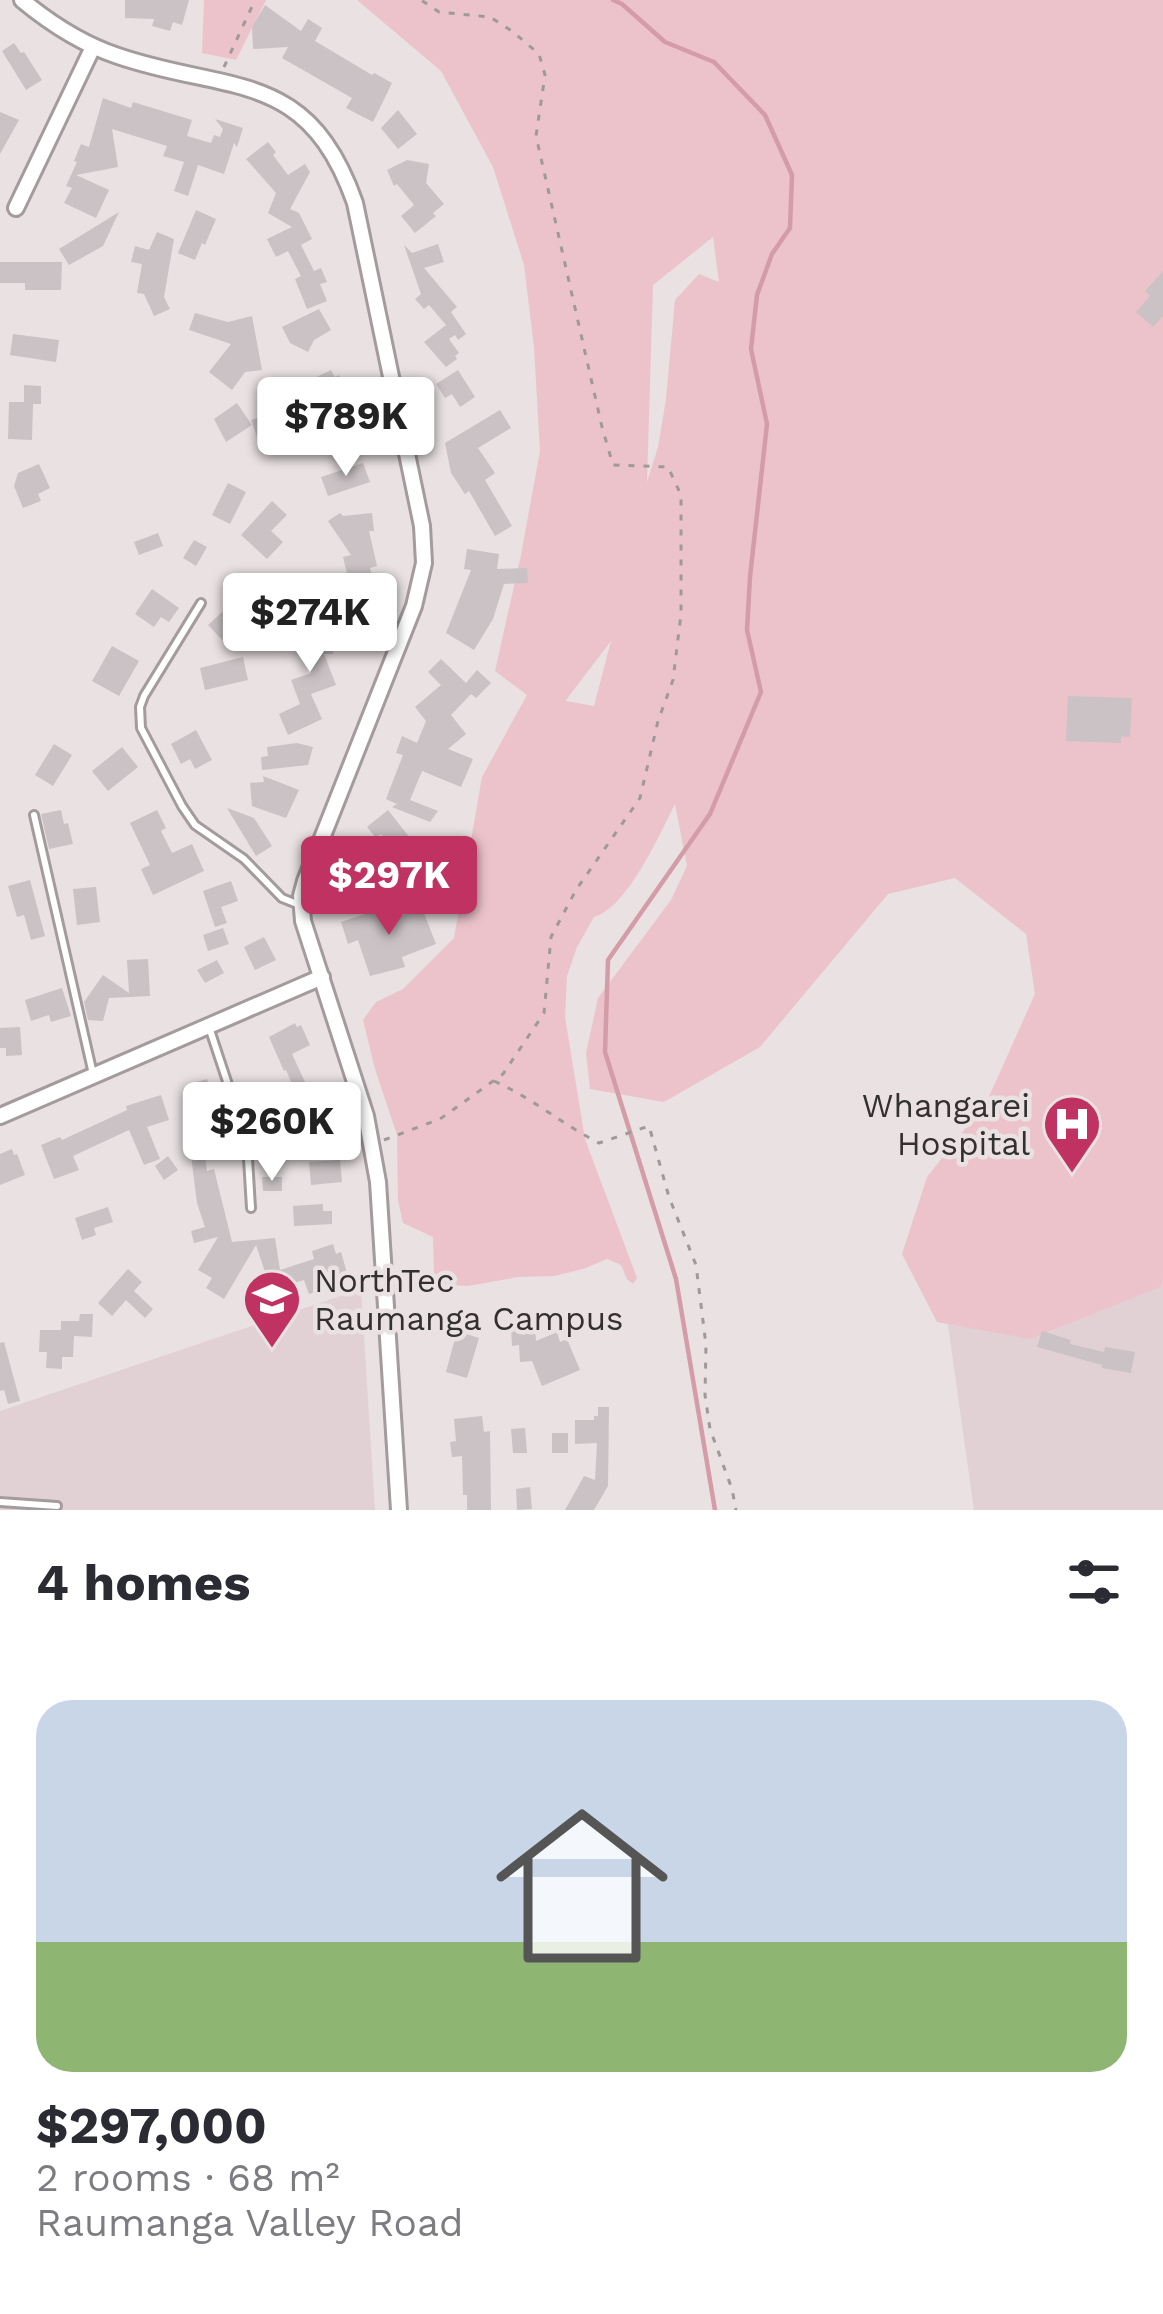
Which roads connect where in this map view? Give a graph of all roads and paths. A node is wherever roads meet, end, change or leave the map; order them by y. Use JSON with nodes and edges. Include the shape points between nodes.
{"nodes":[{"id":1,"x":22,"y":0,"type":"edge"},
{"id":2,"x":255,"y":0,"type":"edge"},
{"id":3,"x":421,"y":0,"type":"edge"},
{"id":4,"x":93,"y":47,"type":"junction"},
{"id":5,"x":219,"y":80,"type":"junction"},
{"id":6,"x":16,"y":208,"type":"dead end"},
{"id":7,"x":201,"y":603,"type":"dead end"},
{"id":8,"x":34,"y":815,"type":"dead end"},
{"id":9,"x":301,"y":905,"type":"junction"},
{"id":10,"x":322,"y":976,"type":"junction"},
{"id":11,"x":209,"y":1027,"type":"junction"},
{"id":12,"x":94,"y":1078,"type":"junction"},
{"id":13,"x":494,"y":1081,"type":"junction"},
{"id":14,"x":0,"y":1116,"type":"edge"},
{"id":15,"x":373,"y":1144,"type":"junction"},
{"id":16,"x":251,"y":1208,"type":"dead end"},
{"id":17,"x":0,"y":1502,"type":"edge"},
{"id":18,"x":57,"y":1506,"type":"dead end"},
{"id":19,"x":399,"y":1510,"type":"edge"},
{"id":20,"x":736,"y":1510,"type":"edge"}],
"edges":[{"from":1,"to":4,"type":"street"},
{"from":2,"to":5,"type":"path"},
{"from":3,"to":13,"type":"path","via":[[439,12],[490,17],[538,54],[545,75],[536,136],[613,465],[668,466],[681,495],[673,680],[640,798],[551,937],[544,1013]]},
{"from":4,"to":5,"type":"street"},
{"from":4,"to":6,"type":"street"},
{"from":5,"to":9,"type":"street","via":[[248,86],[300,116],[345,175],[424,546],[414,606]]},
{"from":7,"to":9,"type":"lane","via":[[144,696],[141,728],[195,825]]},
{"from":8,"to":12,"type":"lane"},
{"from":9,"to":10,"type":"street"},
{"from":10,"to":11,"type":"street"},
{"from":10,"to":15,"type":"street"},
{"from":11,"to":12,"type":"street"},
{"from":11,"to":16,"type":"lane","via":[[247,1142]]},
{"from":12,"to":14,"type":"street"},
{"from":13,"to":15,"type":"path","via":[[440,1119]]},
{"from":13,"to":20,"type":"path","via":[[598,1143],[649,1126],[696,1265],[710,1429]]},
{"from":15,"to":19,"type":"street"},
{"from":17,"to":18,"type":"lane"}]}
